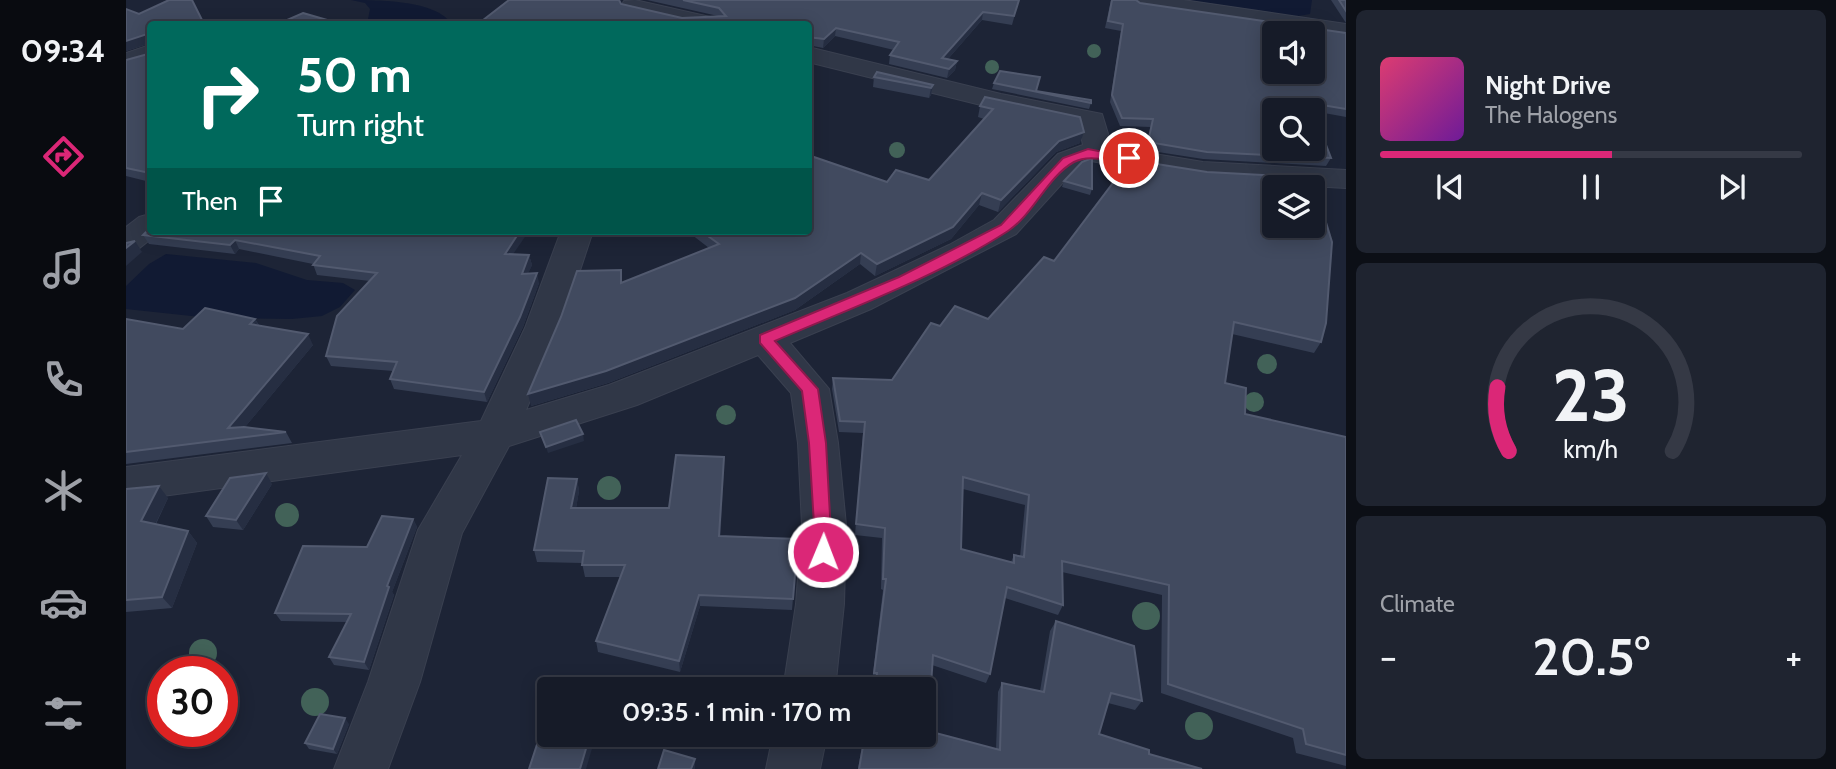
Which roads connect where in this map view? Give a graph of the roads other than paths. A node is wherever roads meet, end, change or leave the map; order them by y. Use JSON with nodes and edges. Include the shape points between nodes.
{"nodes":[{"id":1,"x":1138,"y":0,"type":"edge"},
{"id":2,"x":632,"y":10,"type":"edge"},
{"id":3,"x":694,"y":21,"type":"edge"},
{"id":4,"x":1346,"y":31,"type":"edge"},
{"id":5,"x":147,"y":53,"type":"edge"},
{"id":6,"x":812,"y":55,"type":"edge"},
{"id":7,"x":126,"y":62,"type":"edge"},
{"id":8,"x":1099,"y":153,"type":"junction"},
{"id":9,"x":1346,"y":178,"type":"edge"},
{"id":10,"x":147,"y":226,"type":"edge"},
{"id":11,"x":576,"y":235,"type":"edge"},
{"id":12,"x":126,"y":243,"type":"edge"},
{"id":13,"x":765,"y":339,"type":"junction"},
{"id":14,"x":495,"y":435,"type":"junction"},
{"id":15,"x":126,"y":484,"type":"edge"},
{"id":16,"x":811,"y":677,"type":"edge"},
{"id":17,"x":798,"y":747,"type":"edge"},
{"id":18,"x":361,"y":769,"type":"edge"},
{"id":19,"x":793,"y":769,"type":"edge"}],
"edges":[{"from":1,"to":4,"type":"street"},
{"from":2,"to":3,"type":"street"},
{"from":5,"to":7,"type":"street"},
{"from":6,"to":8,"type":"street","via":[[1092,120]]},
{"from":8,"to":9,"type":"street","via":[[1203,171]]},
{"from":8,"to":13,"type":"street","via":[[1068,160],[1005,227],[961,252]]},
{"from":10,"to":12,"type":"street"},
{"from":11,"to":14,"type":"street","via":[[543,328]]},
{"from":13,"to":14,"type":"street","via":[[623,395]]},
{"from":13,"to":16,"type":"street","via":[[810,389],[818,443],[824,525]]},
{"from":14,"to":15,"type":"street"},
{"from":14,"to":18,"type":"street","via":[[440,530],[394,682]]},
{"from":17,"to":19,"type":"street"}]}
